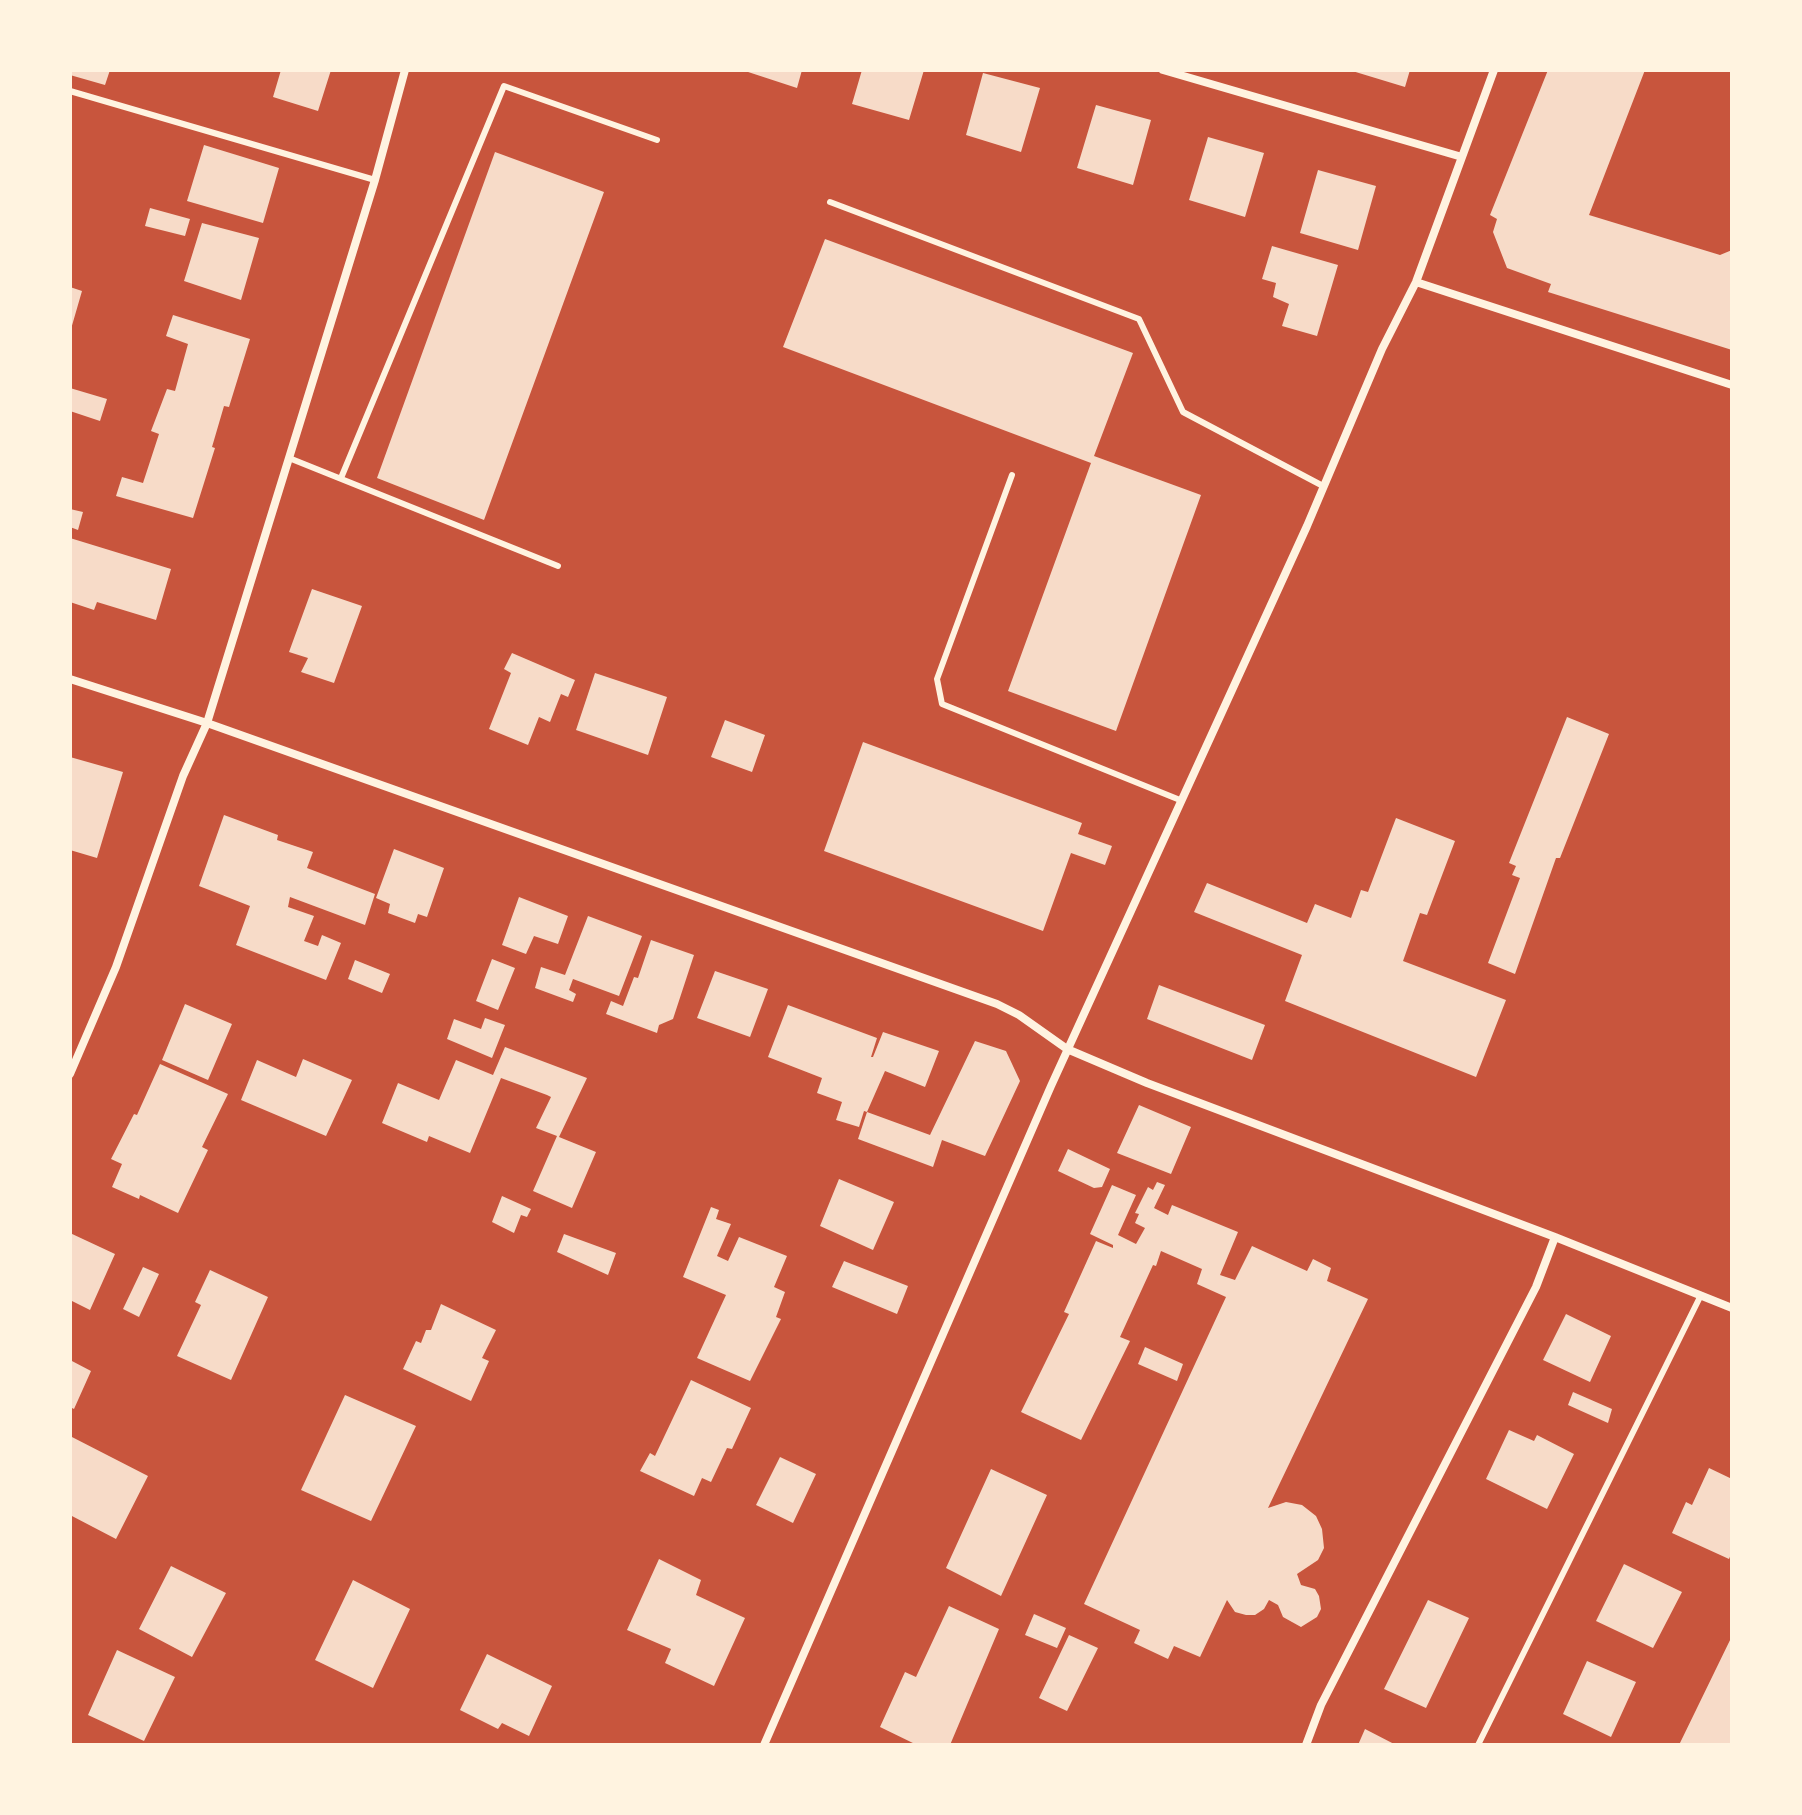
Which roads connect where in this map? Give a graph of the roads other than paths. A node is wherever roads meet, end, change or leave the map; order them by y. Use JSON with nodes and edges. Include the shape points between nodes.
{"nodes":[{"id":1,"x":405,"y":70,"type":"edge"},
{"id":2,"x":1163,"y":70,"type":"edge"},
{"id":3,"x":1494,"y":70,"type":"edge"},
{"id":4,"x":70,"y":91,"type":"edge"},
{"id":5,"x":657,"y":140,"type":"dead end"},
{"id":6,"x":1462,"y":157,"type":"junction"},
{"id":7,"x":375,"y":180,"type":"junction"},
{"id":8,"x":830,"y":202,"type":"dead end"},
{"id":9,"x":1416,"y":282,"type":"junction"},
{"id":10,"x":1732,"y":385,"type":"edge"},
{"id":11,"x":289,"y":458,"type":"junction"},
{"id":12,"x":1012,"y":475,"type":"dead end"},
{"id":13,"x":341,"y":478,"type":"junction"},
{"id":14,"x":1323,"y":486,"type":"junction"},
{"id":15,"x":558,"y":566,"type":"dead end"},
{"id":16,"x":70,"y":679,"type":"edge"},
{"id":17,"x":207,"y":723,"type":"junction"},
{"id":18,"x":1180,"y":800,"type":"junction"},
{"id":19,"x":1067,"y":1049,"type":"junction"},
{"id":20,"x":70,"y":1074,"type":"edge"},
{"id":21,"x":1555,"y":1237,"type":"junction"},
{"id":22,"x":1701,"y":1295,"type":"junction"},
{"id":23,"x":1732,"y":1308,"type":"edge"},
{"id":24,"x":764,"y":1745,"type":"edge"},
{"id":25,"x":1306,"y":1745,"type":"edge"},
{"id":26,"x":1478,"y":1745,"type":"edge"}],
"edges":[{"from":1,"to":7,"type":"street"},
{"from":2,"to":6,"type":"street"},
{"from":3,"to":6,"type":"street"},
{"from":4,"to":7,"type":"lane"},
{"from":5,"to":13,"type":"lane","via":[[504,86]]},
{"from":6,"to":9,"type":"street"},
{"from":7,"to":11,"type":"street"},
{"from":8,"to":14,"type":"lane","via":[[1139,319],[1183,412]]},
{"from":9,"to":10,"type":"street"},
{"from":9,"to":14,"type":"street"},
{"from":11,"to":13,"type":"lane"},
{"from":11,"to":17,"type":"street"},
{"from":12,"to":18,"type":"lane","via":[[937,679],[942,704]]},
{"from":13,"to":15,"type":"lane"},
{"from":14,"to":18,"type":"street"},
{"from":16,"to":17,"type":"street"},
{"from":17,"to":19,"type":"street","via":[[997,1004]]},
{"from":17,"to":20,"type":"street"},
{"from":18,"to":19,"type":"street"},
{"from":19,"to":21,"type":"street"},
{"from":19,"to":24,"type":"street"},
{"from":21,"to":22,"type":"street"},
{"from":21,"to":25,"type":"street","via":[[1536,1287],[1327,1691]]},
{"from":22,"to":23,"type":"street"},
{"from":22,"to":26,"type":"lane"}]}
